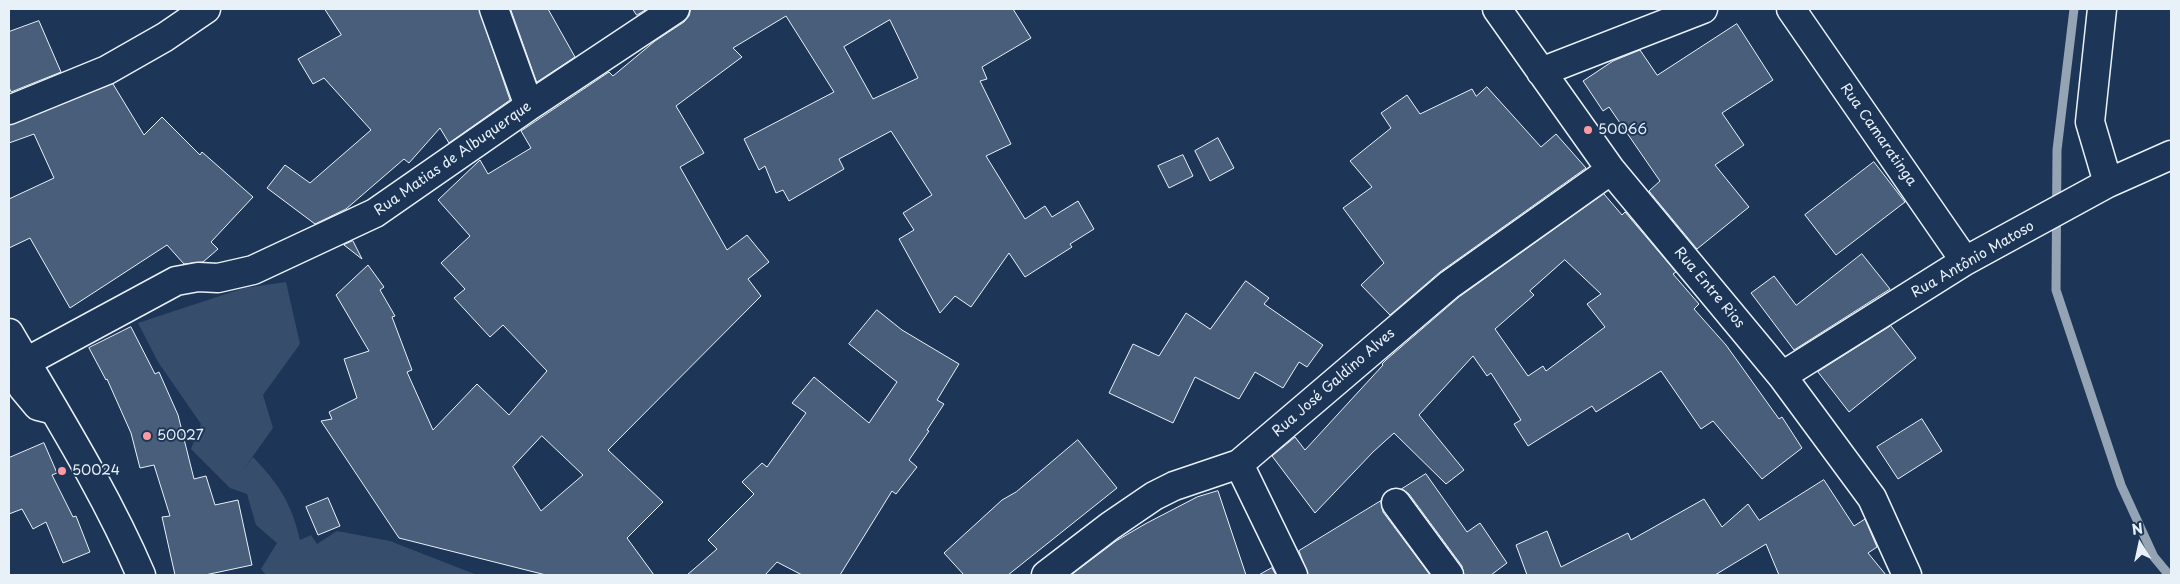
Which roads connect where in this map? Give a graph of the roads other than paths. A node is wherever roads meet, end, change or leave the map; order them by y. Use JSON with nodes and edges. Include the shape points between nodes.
{"nodes":[{"id":1,"x":206,"y":9,"type":"edge"},
{"id":2,"x":494,"y":9,"type":"edge"},
{"id":3,"x":675,"y":9,"type":"edge"},
{"id":4,"x":1497,"y":9,"type":"edge"},
{"id":5,"x":1703,"y":9,"type":"edge"},
{"id":6,"x":1791,"y":9,"type":"edge"},
{"id":7,"x":2102,"y":9,"type":"edge"},
{"id":8,"x":1541,"y":72,"type":"junction"},
{"id":9,"x":528,"y":106,"type":"junction"},
{"id":10,"x":9,"y":110,"type":"edge"},
{"id":11,"x":2170,"y":158,"type":"edge"},
{"id":12,"x":1611,"y":170,"type":"junction"},
{"id":13,"x":2108,"y":183,"type":"junction"},
{"id":14,"x":1965,"y":261,"type":"junction"},
{"id":15,"x":9,"y":333,"type":"edge"},
{"id":16,"x":17,"y":362,"type":"edge"},
{"id":17,"x":1782,"y":376,"type":"junction"},
{"id":18,"x":1239,"y":464,"type":"junction"},
{"id":19,"x":1396,"y":503,"type":"dead end"},
{"id":20,"x":141,"y":575,"type":"edge"},
{"id":21,"x":1046,"y":575,"type":"edge"},
{"id":22,"x":1293,"y":575,"type":"edge"},
{"id":23,"x":1449,"y":575,"type":"edge"},
{"id":24,"x":1907,"y":575,"type":"edge"}],
"edges":[{"from":1,"to":10,"type":"street","via":[[107,70]]},
{"from":2,"to":9,"type":"street"},
{"from":3,"to":9,"type":"street","name":"Rua Matias de Albuquerque"},
{"from":4,"to":8,"type":"street","name":"Rua Entre Rios"},
{"from":5,"to":8,"type":"street"},
{"from":6,"to":14,"type":"street","name":"Rua Camaratinga"},
{"from":7,"to":13,"type":"street","via":[[2090,122]]},
{"from":8,"to":12,"type":"street","name":"Rua Entre Rios"},
{"from":9,"to":16,"type":"street","name":"Rua Matias de Albuquerque","via":[[375,213],[253,270],[218,278],[176,281]]},
{"from":11,"to":13,"type":"street","name":"Rua Antônio Matoso"},
{"from":12,"to":17,"type":"street","name":"Rua Entre Rios"},
{"from":12,"to":18,"type":"street","name":"Rua José Galdino Alves","via":[[1449,285]]},
{"from":13,"to":14,"type":"street","name":"Rua Antônio Matoso"},
{"from":14,"to":17,"type":"street","name":"Rua Antônio Matoso"},
{"from":15,"to":16,"type":"street"},
{"from":16,"to":20,"type":"street","via":[[54,410],[128,544]]},
{"from":17,"to":24,"type":"street","name":"Rua Entre Rios","via":[[1872,498]]},
{"from":18,"to":21,"type":"street","name":"Rua José Galdino Alves","via":[[1154,496]]},
{"from":18,"to":22,"type":"street"},
{"from":19,"to":23,"type":"street"}]}
